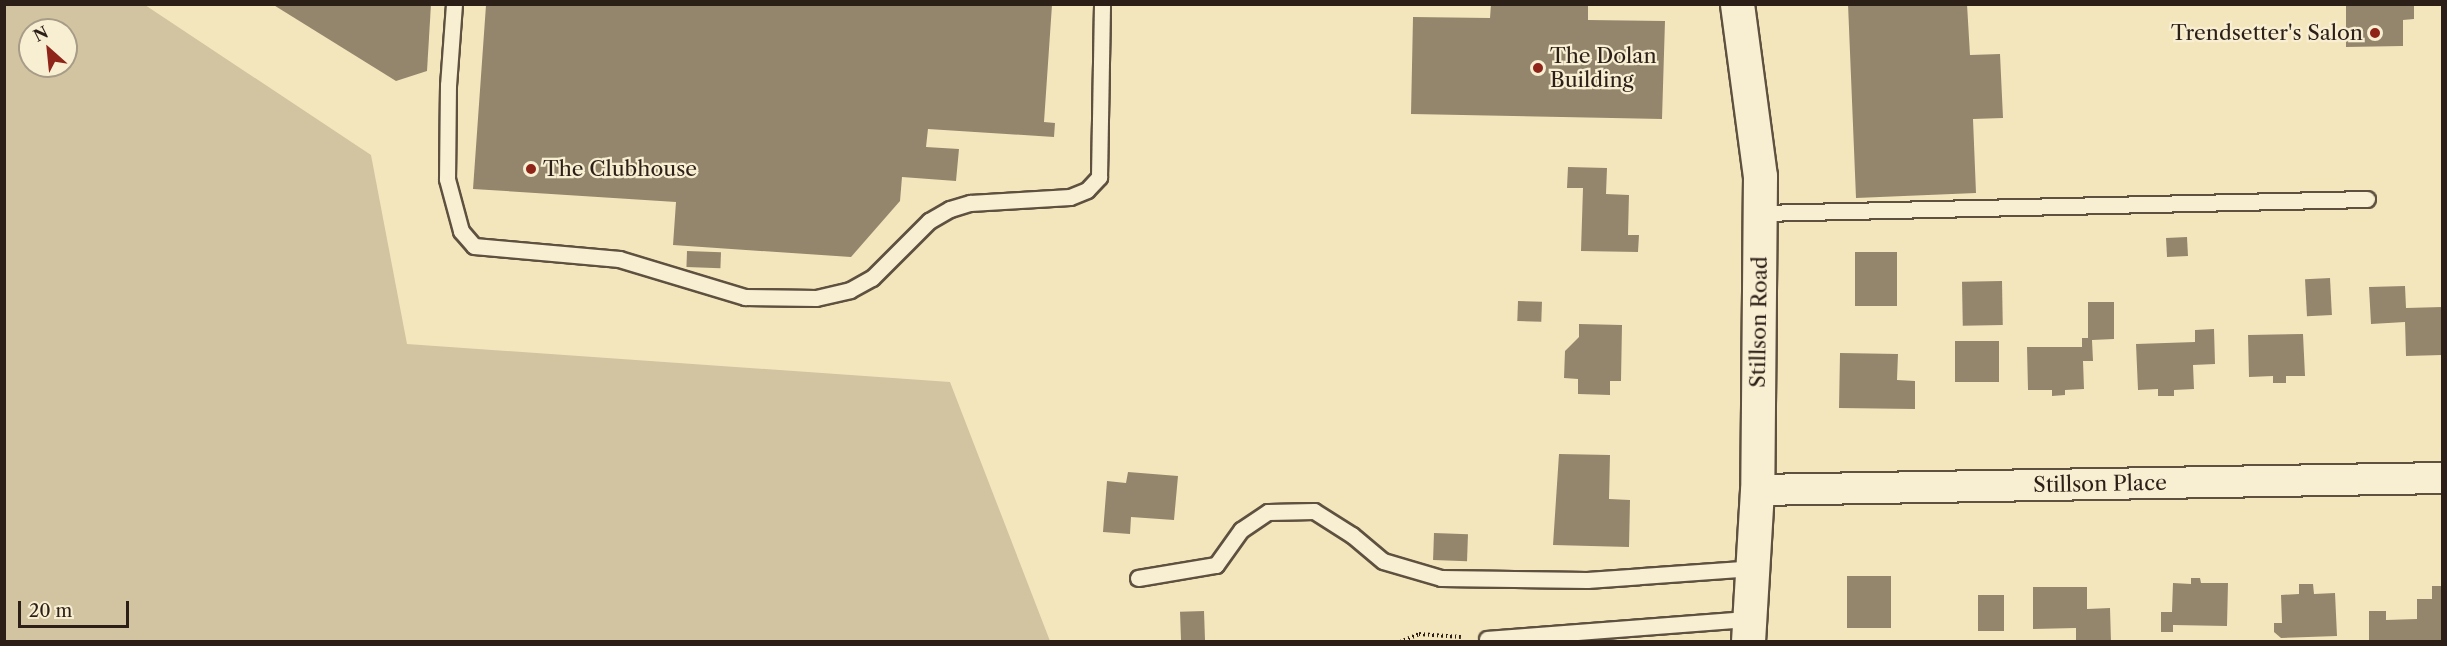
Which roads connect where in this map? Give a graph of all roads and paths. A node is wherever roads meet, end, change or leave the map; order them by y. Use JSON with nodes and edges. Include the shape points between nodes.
{"nodes":[{"id":1,"x":454,"y":4,"type":"edge"},
{"id":2,"x":1102,"y":4,"type":"edge"},
{"id":3,"x":1737,"y":4,"type":"edge"},
{"id":4,"x":2367,"y":199,"type":"dead end"},
{"id":5,"x":1760,"y":213,"type":"junction"},
{"id":6,"x":2442,"y":478,"type":"edge"},
{"id":7,"x":1757,"y":490,"type":"junction"},
{"id":8,"x":1753,"y":568,"type":"junction"},
{"id":9,"x":1138,"y":578,"type":"dead end"},
{"id":10,"x":1749,"y":630,"type":"edge"},
{"id":11,"x":1488,"y":639,"type":"joint"},
{"id":12,"x":1400,"y":642,"type":"edge"}],
"edges":[{"from":1,"to":2,"type":"lane","via":[[447,179],[461,231],[474,246],[619,259],[745,297],[816,298],[850,290],[872,278],[922,228],[950,209],[970,203],[1070,197],[1087,190],[1099,177]]},
{"from":3,"to":5,"type":"main road","name":"Stillson Road","via":[[1760,176]]},
{"from":4,"to":5,"type":"lane"},
{"from":5,"to":7,"type":"main road","name":"Stillson Road"},
{"from":6,"to":7,"type":"street","name":"Stillson Place"},
{"from":7,"to":8,"type":"main road","name":"Stillson Road"},
{"from":8,"to":9,"type":"lane","via":[[1587,580],[1441,578],[1383,561],[1352,535],[1314,512],[1268,512],[1241,530],[1216,565]]},
{"from":8,"to":10,"type":"main road","name":"Stillson Road"},
{"from":10,"to":11,"type":"lane"},
{"from":11,"to":12,"type":"path","via":[[1419,634]]}]}
